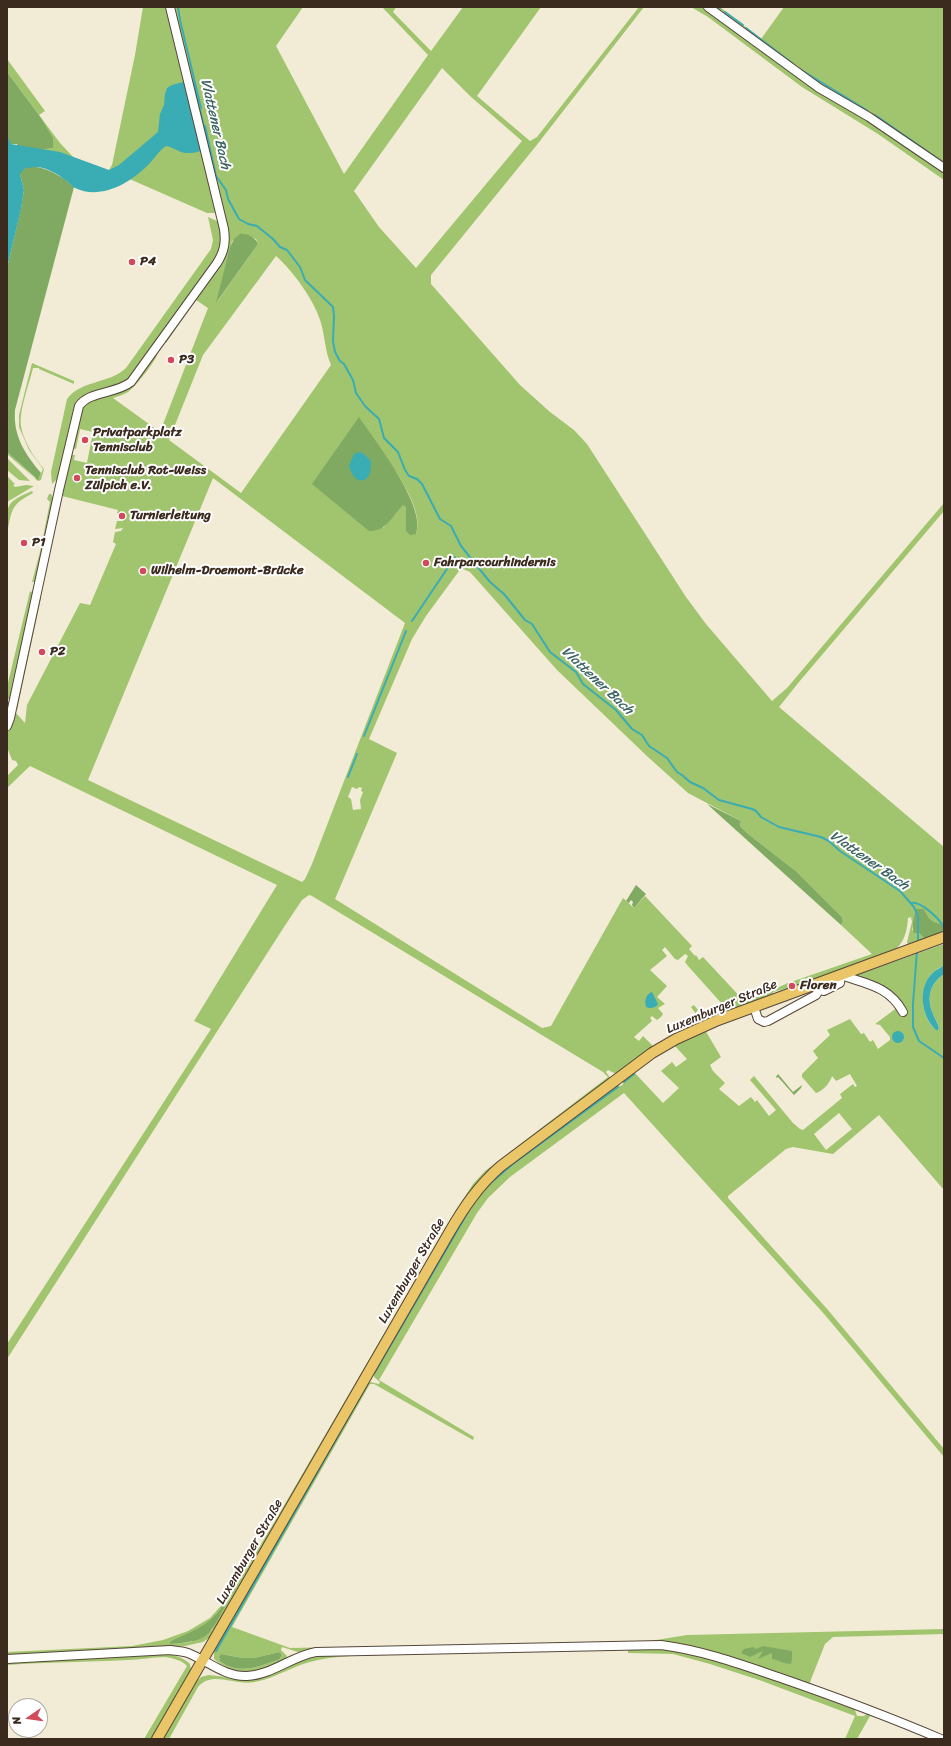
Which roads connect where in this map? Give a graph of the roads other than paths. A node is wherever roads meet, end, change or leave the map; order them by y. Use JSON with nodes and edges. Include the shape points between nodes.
{"nodes":[{"id":1,"x":170,"y":7,"type":"edge"},
{"id":2,"x":708,"y":7,"type":"edge"},
{"id":3,"x":944,"y":168,"type":"edge"},
{"id":4,"x":7,"y":726,"type":"edge"},
{"id":5,"x":944,"y":937,"type":"edge"},
{"id":6,"x":841,"y":975,"type":"junction"},
{"id":7,"x":816,"y":986,"type":"junction"},
{"id":8,"x":754,"y":1007,"type":"junction"},
{"id":9,"x":902,"y":1012,"type":"dead end"},
{"id":10,"x":7,"y":1659,"type":"edge"},
{"id":11,"x":202,"y":1661,"type":"junction"},
{"id":12,"x":157,"y":1739,"type":"edge"},
{"id":13,"x":941,"y":1739,"type":"edge"}],
"edges":[{"from":1,"to":4,"type":"street","via":[[222,220],[225,244],[219,259],[134,378],[124,387],[88,399],[79,406]]},
{"from":2,"to":3,"type":"street","via":[[814,84],[869,117]]},
{"from":5,"to":6,"type":"main road","name":"Luxemburger Straße"},
{"from":6,"to":7,"type":"main road","name":"Luxemburger Straße"},
{"from":6,"to":9,"type":"street","via":[[887,992],[895,999]]},
{"from":7,"to":8,"type":"main road","name":"Luxemburger Straße"},
{"from":7,"to":8,"type":"street","via":[[816,995],[768,1021],[758,1019]]},
{"from":8,"to":11,"type":"main road","name":"Luxemburger Straße","via":[[706,1025],[657,1050],[501,1166],[478,1188],[449,1232]]},
{"from":10,"to":11,"type":"street","via":[[161,1650],[183,1652]]},
{"from":11,"to":12,"type":"main road","name":"Luxemburger Straße"},
{"from":11,"to":13,"type":"street","via":[[225,1672],[247,1676],[266,1672],[299,1656],[316,1652],[661,1645],[734,1662],[863,1706]]}]}
